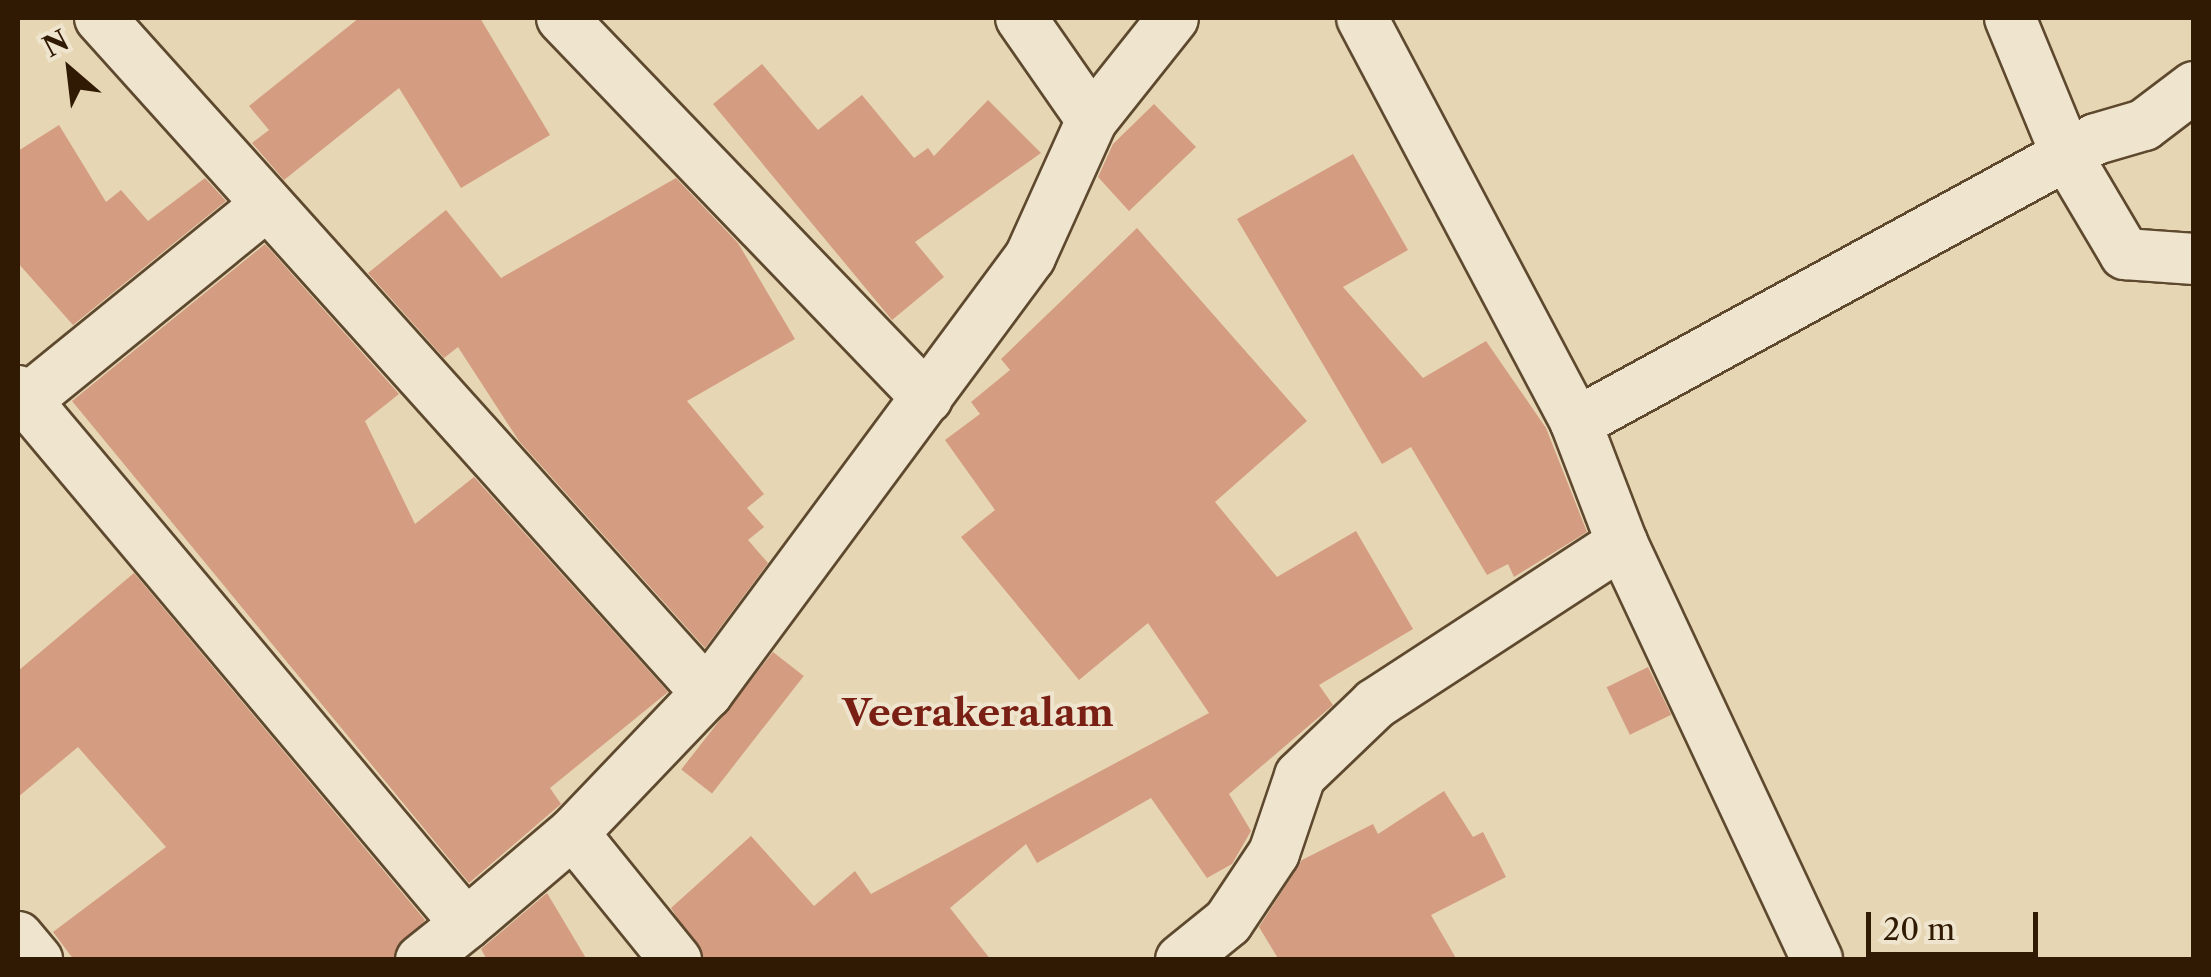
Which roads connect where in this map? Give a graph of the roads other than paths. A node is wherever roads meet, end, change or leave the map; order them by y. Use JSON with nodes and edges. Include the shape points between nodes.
{"nodes":[{"id":1,"x":100,"y":18,"type":"edge"},
{"id":2,"x":562,"y":18,"type":"edge"},
{"id":3,"x":1022,"y":18,"type":"edge"},
{"id":4,"x":1173,"y":18,"type":"edge"},
{"id":5,"x":1362,"y":18,"type":"edge"},
{"id":6,"x":2010,"y":18,"type":"edge"},
{"id":7,"x":2194,"y":87,"type":"edge"},
{"id":8,"x":1092,"y":120,"type":"junction"},
{"id":9,"x":2067,"y":156,"type":"junction"},
{"id":10,"x":267,"y":206,"type":"junction"},
{"id":11,"x":2194,"y":259,"type":"edge"},
{"id":12,"x":926,"y":398,"type":"junction"},
{"id":13,"x":20,"y":400,"type":"edge"},
{"id":14,"x":1576,"y":423,"type":"junction"},
{"id":15,"x":1622,"y":543,"type":"junction"},
{"id":16,"x":707,"y":693,"type":"junction"},
{"id":17,"x":573,"y":833,"type":"junction"},
{"id":18,"x":466,"y":924,"type":"junction"},
{"id":19,"x":18,"y":937,"type":"edge"},
{"id":20,"x":1239,"y":941,"type":"edge"},
{"id":21,"x":37,"y":960,"type":"edge"},
{"id":22,"x":422,"y":960,"type":"edge"},
{"id":23,"x":676,"y":960,"type":"edge"},
{"id":24,"x":1181,"y":960,"type":"edge"},
{"id":25,"x":1817,"y":960,"type":"edge"}],
"edges":[{"from":1,"to":10,"type":"street"},
{"from":2,"to":12,"type":"street"},
{"from":3,"to":8,"type":"street"},
{"from":4,"to":8,"type":"street"},
{"from":5,"to":14,"type":"street"},
{"from":6,"to":9,"type":"street"},
{"from":7,"to":9,"type":"street","via":[[2144,125]]},
{"from":8,"to":12,"type":"street","via":[[1030,257]]},
{"from":9,"to":11,"type":"street","via":[[2124,254]]},
{"from":9,"to":14,"type":"street"},
{"from":10,"to":13,"type":"street"},
{"from":10,"to":16,"type":"street"},
{"from":12,"to":16,"type":"street"},
{"from":13,"to":18,"type":"street"},
{"from":14,"to":15,"type":"street"},
{"from":15,"to":20,"type":"street","via":[[1451,648],[1313,764]]},
{"from":15,"to":25,"type":"street"},
{"from":16,"to":17,"type":"street"},
{"from":17,"to":18,"type":"street"},
{"from":17,"to":23,"type":"street"},
{"from":18,"to":22,"type":"street"},
{"from":19,"to":21,"type":"street"},
{"from":20,"to":24,"type":"street"}]}
